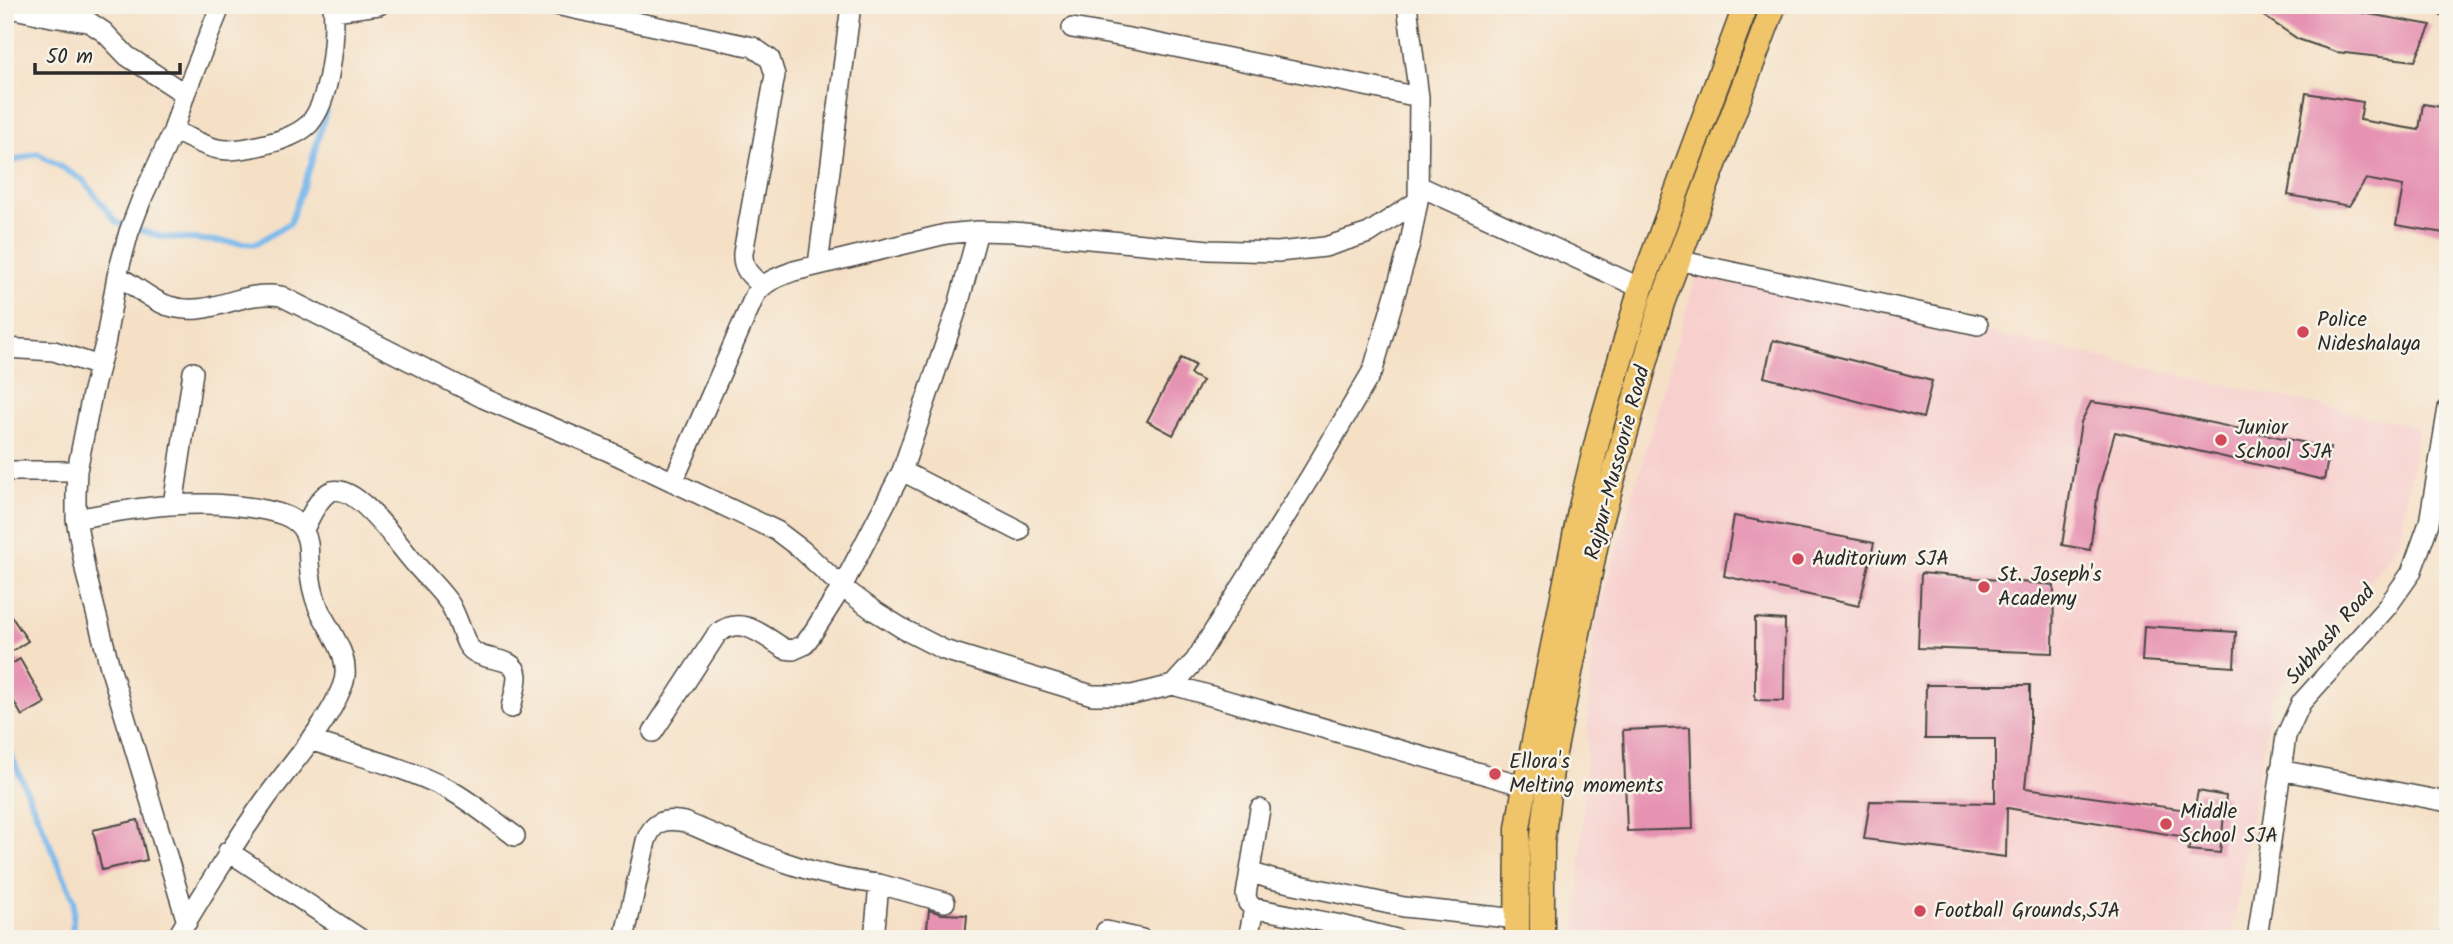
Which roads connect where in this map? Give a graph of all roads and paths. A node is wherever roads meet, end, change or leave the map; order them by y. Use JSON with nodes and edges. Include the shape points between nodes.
{"nodes":[{"id":1,"x":221,"y":5,"type":"edge"},
{"id":2,"x":379,"y":5,"type":"edge"},
{"id":3,"x":556,"y":5,"type":"edge"},
{"id":4,"x":851,"y":5,"type":"edge"},
{"id":5,"x":1407,"y":5,"type":"edge"},
{"id":6,"x":1746,"y":5,"type":"edge"},
{"id":7,"x":1774,"y":5,"type":"edge"},
{"id":8,"x":5,"y":7,"type":"edge"},
{"id":9,"x":340,"y":9,"type":"edge"},
{"id":10,"x":1072,"y":28,"type":"dead end"},
{"id":11,"x":185,"y":94,"type":"junction"},
{"id":12,"x":1419,"y":97,"type":"junction"},
{"id":13,"x":173,"y":131,"type":"junction"},
{"id":14,"x":1418,"y":193,"type":"junction"},
{"id":15,"x":978,"y":231,"type":"junction"},
{"id":16,"x":1677,"y":260,"type":"junction"},
{"id":17,"x":818,"y":265,"type":"junction"},
{"id":18,"x":117,"y":276,"type":"junction"},
{"id":19,"x":762,"y":286,"type":"junction"},
{"id":20,"x":1641,"y":288,"type":"junction"},
{"id":21,"x":1978,"y":325,"type":"dead end"},
{"id":22,"x":5,"y":348,"type":"edge"},
{"id":23,"x":99,"y":366,"type":"junction"},
{"id":24,"x":193,"y":372,"type":"dead end"},
{"id":25,"x":2448,"y":408,"type":"edge"},
{"id":26,"x":5,"y":471,"type":"edge"},
{"id":27,"x":77,"y":471,"type":"junction"},
{"id":28,"x":902,"y":471,"type":"junction"},
{"id":29,"x":2443,"y":471,"type":"edge"},
{"id":30,"x":673,"y":482,"type":"junction"},
{"id":31,"x":173,"y":505,"type":"junction"},
{"id":32,"x":76,"y":519,"type":"junction"},
{"id":33,"x":304,"y":529,"type":"junction"},
{"id":34,"x":1019,"y":531,"type":"dead end"},
{"id":35,"x":842,"y":587,"type":"junction"},
{"id":36,"x":1173,"y":685,"type":"junction"},
{"id":37,"x":511,"y":708,"type":"dead end"},
{"id":38,"x":653,"y":732,"type":"dead end"},
{"id":39,"x":310,"y":740,"type":"junction"},
{"id":40,"x":2280,"y":770,"type":"junction"},
{"id":41,"x":1525,"y":786,"type":"junction"},
{"id":42,"x":2448,"y":802,"type":"edge"},
{"id":43,"x":1260,"y":809,"type":"dead end"},
{"id":44,"x":515,"y":836,"type":"dead end"},
{"id":45,"x":228,"y":852,"type":"junction"},
{"id":46,"x":1250,"y":872,"type":"junction"},
{"id":47,"x":879,"y":884,"type":"junction"},
{"id":48,"x":945,"y":902,"type":"dead end"},
{"id":49,"x":1404,"y":907,"type":"junction"},
{"id":50,"x":1255,"y":908,"type":"junction"},
{"id":51,"x":187,"y":922,"type":"junction"},
{"id":52,"x":1518,"y":929,"type":"edge"},
{"id":53,"x":1106,"y":930,"type":"dead end"},
{"id":54,"x":359,"y":938,"type":"edge"},
{"id":55,"x":1396,"y":938,"type":"edge"},
{"id":56,"x":176,"y":939,"type":"edge"},
{"id":57,"x":624,"y":939,"type":"edge"},
{"id":58,"x":874,"y":939,"type":"edge"},
{"id":59,"x":1142,"y":939,"type":"edge"},
{"id":60,"x":1248,"y":939,"type":"edge"},
{"id":61,"x":1542,"y":939,"type":"edge"},
{"id":62,"x":2257,"y":939,"type":"edge"}],
"edges":[{"from":1,"to":11,"type":"street"},
{"from":2,"to":9,"type":"street"},
{"from":3,"to":19,"type":"street","via":[[753,47],[770,59],[775,75],[743,253],[748,273]]},
{"from":4,"to":17,"type":"street"},
{"from":5,"to":12,"type":"street"},
{"from":6,"to":20,"type":"main road","name":"Rajpur-Mussoorie Road"},
{"from":7,"to":16,"type":"main road","name":"Rajpur-Mussoorie Road"},
{"from":8,"to":11,"type":"street","via":[[89,22],[127,56]]},
{"from":9,"to":13,"type":"street","via":[[327,80],[318,112],[308,125],[250,148],[218,149]]},
{"from":10,"to":12,"type":"street"},
{"from":11,"to":13,"type":"street"},
{"from":12,"to":14,"type":"street"},
{"from":13,"to":18,"type":"street","via":[[142,198]]},
{"from":14,"to":15,"type":"street","via":[[1369,233],[1325,247],[1278,252]]},
{"from":14,"to":20,"type":"street"},
{"from":14,"to":36,"type":"street","via":[[1407,254],[1373,370],[1195,662]]},
{"from":15,"to":17,"type":"street","via":[[946,234]]},
{"from":15,"to":28,"type":"street","via":[[958,306]]},
{"from":16,"to":21,"type":"street"},
{"from":16,"to":61,"type":"main road","name":"Rajpur-Mussoorie Road","via":[[1599,528],[1572,659],[1542,843]]},
{"from":17,"to":19,"type":"street"},
{"from":18,"to":23,"type":"street"},
{"from":18,"to":30,"type":"street","via":[[165,305],[181,309],[198,311],[265,293],[281,296],[483,398]]},
{"from":19,"to":30,"type":"street"},
{"from":20,"to":41,"type":"main road","name":"Rajpur-Mussoorie Road","via":[[1580,511]]},
{"from":22,"to":23,"type":"street","via":[[54,351]]},
{"from":23,"to":27,"type":"street"},
{"from":24,"to":31,"type":"street"},
{"from":25,"to":29,"type":"street","name":"Subhash Road"},
{"from":26,"to":27,"type":"street"},
{"from":27,"to":32,"type":"street"},
{"from":28,"to":34,"type":"street"},
{"from":28,"to":35,"type":"street"},
{"from":29,"to":40,"type":"street","name":"Subhash Road","via":[[2411,573],[2387,607],[2301,703],[2286,736]]},
{"from":30,"to":35,"type":"street","via":[[777,531]]},
{"from":31,"to":32,"type":"street"},
{"from":31,"to":33,"type":"street","via":[[238,504],[285,514]]},
{"from":32,"to":51,"type":"street","via":[[110,667]]},
{"from":33,"to":37,"type":"street","via":[[330,492],[347,494],[372,511],[452,607],[471,651],[514,667],[517,676]]},
{"from":33,"to":39,"type":"street","via":[[318,608],[346,664],[344,685]]},
{"from":35,"to":36,"type":"street","via":[[905,630],[944,649],[1092,695],[1132,695]]},
{"from":35,"to":38,"type":"street","via":[[804,645],[793,650],[739,624],[727,626],[717,634]]},
{"from":36,"to":41,"type":"street"},
{"from":39,"to":44,"type":"street","via":[[447,789]]},
{"from":39,"to":45,"type":"street"},
{"from":40,"to":42,"type":"street"},
{"from":40,"to":62,"type":"street","name":"Subhash Road"},
{"from":41,"to":52,"type":"main road","name":"Rajpur-Mussoorie Road","via":[[1518,828]]},
{"from":43,"to":46,"type":"street"},
{"from":45,"to":51,"type":"street"},
{"from":45,"to":54,"type":"street"},
{"from":46,"to":49,"type":"street"},
{"from":46,"to":50,"type":"street","via":[[1246,895]]},
{"from":47,"to":48,"type":"street"},
{"from":47,"to":57,"type":"street","via":[[802,869],[671,819],[650,830]]},
{"from":47,"to":58,"type":"street"},
{"from":49,"to":52,"type":"street"},
{"from":49,"to":55,"type":"street"},
{"from":50,"to":55,"type":"street"},
{"from":50,"to":60,"type":"street"},
{"from":51,"to":56,"type":"street"},
{"from":53,"to":59,"type":"street"}]}
